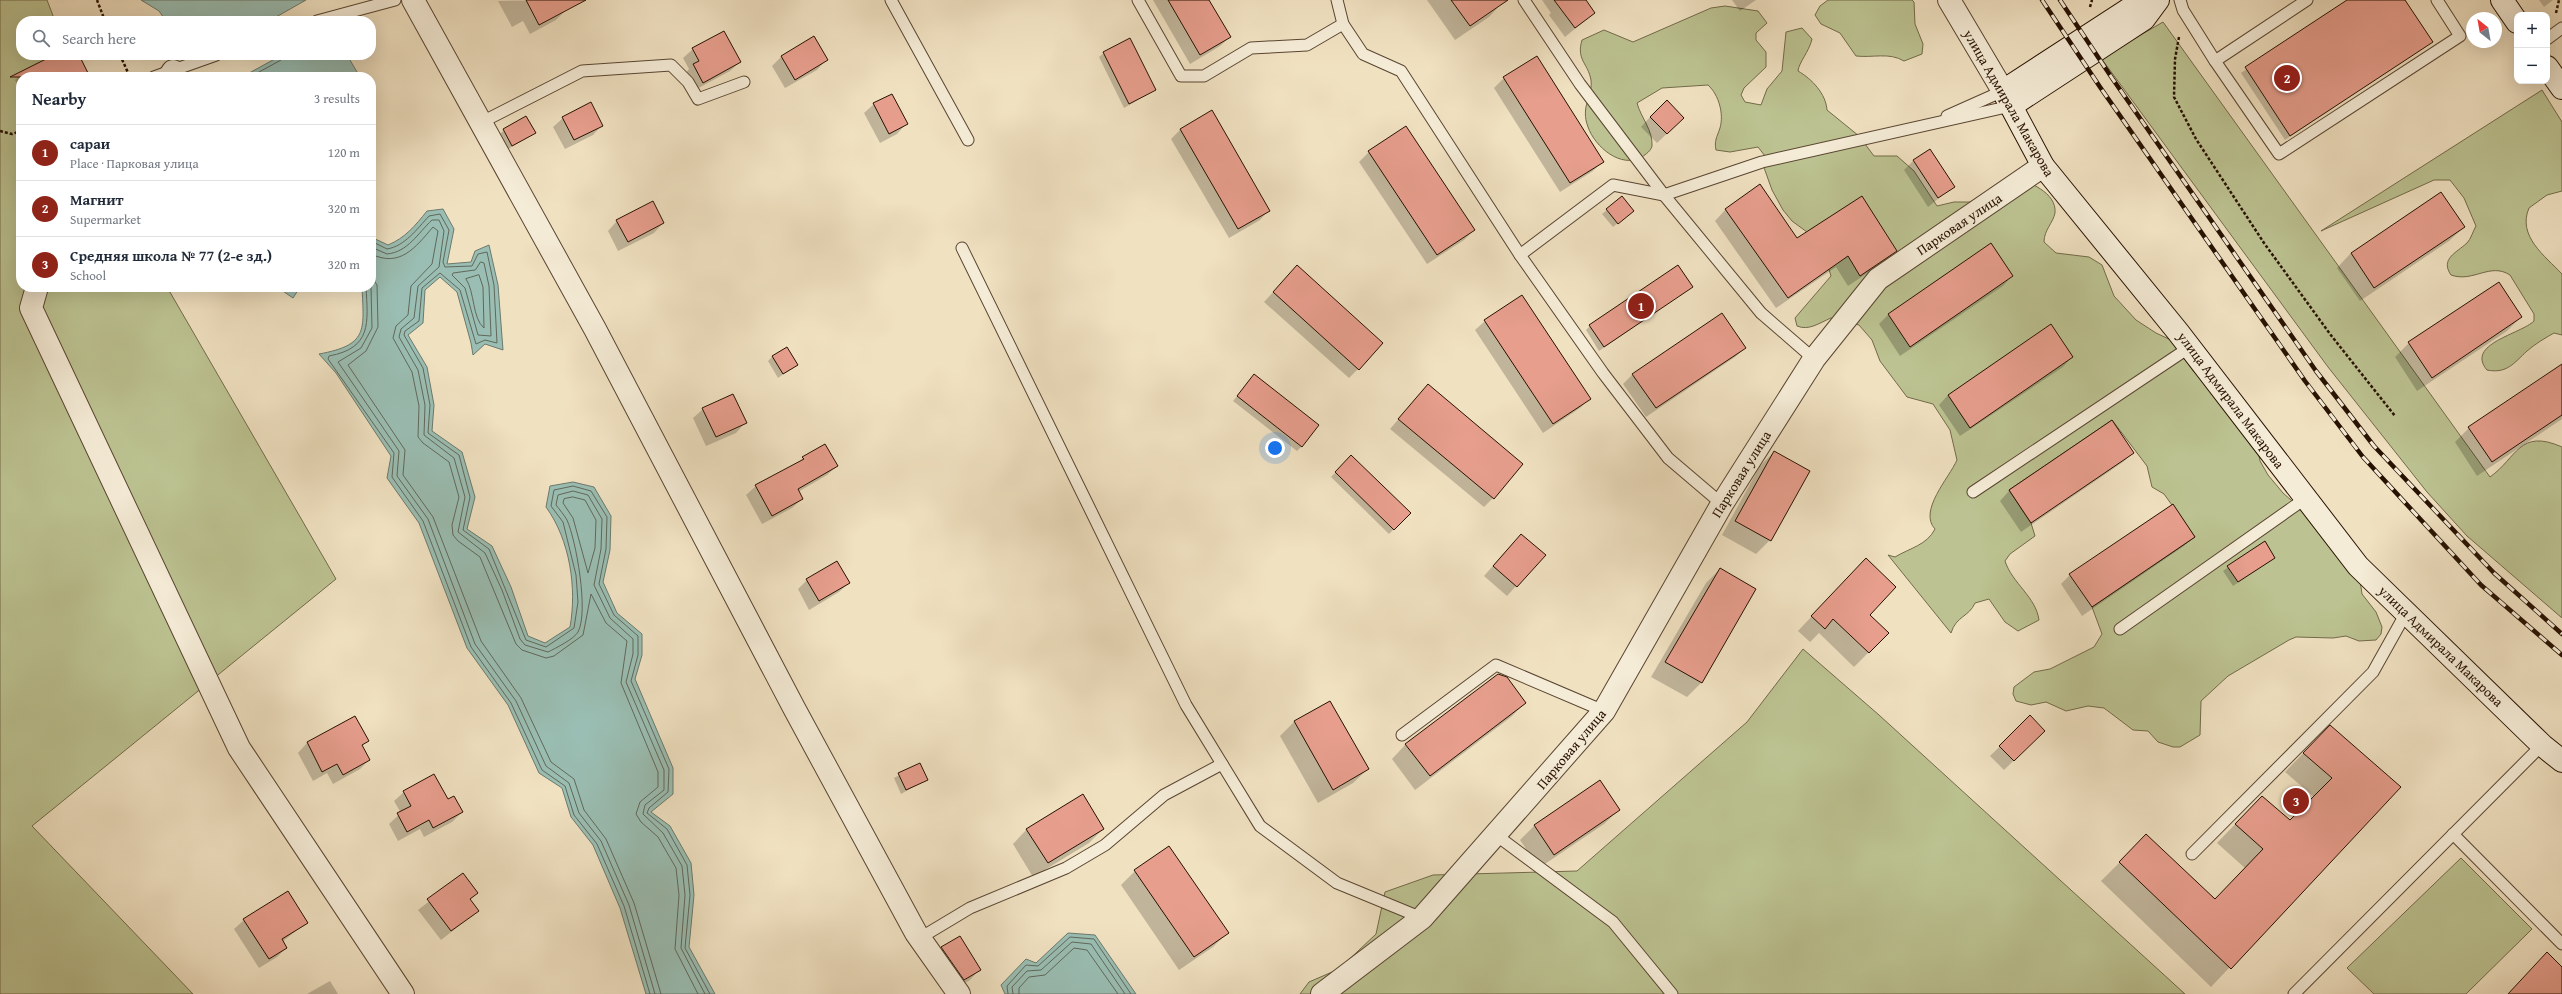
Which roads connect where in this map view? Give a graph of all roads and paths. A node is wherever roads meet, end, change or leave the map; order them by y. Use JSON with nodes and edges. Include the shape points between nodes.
{"nodes":[{"id":1,"x":97,"y":0,"type":"edge"},
{"id":2,"x":395,"y":0,"type":"edge"},
{"id":3,"x":413,"y":0,"type":"edge"},
{"id":4,"x":891,"y":0,"type":"edge"},
{"id":5,"x":1138,"y":0,"type":"edge"},
{"id":6,"x":1337,"y":0,"type":"edge"},
{"id":7,"x":1524,"y":0,"type":"edge"},
{"id":8,"x":1949,"y":0,"type":"edge"},
{"id":9,"x":2143,"y":0,"type":"edge"},
{"id":10,"x":2158,"y":0,"type":"edge"},
{"id":11,"x":2307,"y":0,"type":"edge"},
{"id":12,"x":2437,"y":0,"type":"edge"},
{"id":13,"x":2502,"y":0,"type":"edge"},
{"id":14,"x":2181,"y":5,"type":"edge"},
{"id":15,"x":103,"y":16,"type":"edge"},
{"id":16,"x":336,"y":16,"type":"edge"},
{"id":17,"x":2514,"y":18,"type":"edge"},
{"id":18,"x":1343,"y":24,"type":"junction"},
{"id":19,"x":2562,"y":28,"type":"edge"},
{"id":20,"x":2550,"y":37,"type":"edge"},
{"id":21,"x":122,"y":60,"type":"edge"},
{"id":22,"x":203,"y":60,"type":"edge"},
{"id":23,"x":2215,"y":60,"type":"junction"},
{"id":24,"x":2550,"y":71,"type":"edge"},
{"id":25,"x":128,"y":72,"type":"edge"},
{"id":26,"x":173,"y":72,"type":"edge"},
{"id":27,"x":744,"y":82,"type":"dead end"},
{"id":28,"x":2562,"y":88,"type":"edge"},
{"id":29,"x":2007,"y":99,"type":"junction"},
{"id":30,"x":482,"y":122,"type":"junction"},
{"id":31,"x":1922,"y":127,"type":"junction"},
{"id":32,"x":0,"y":130,"type":"edge"},
{"id":33,"x":16,"y":133,"type":"edge"},
{"id":34,"x":968,"y":140,"type":"dead end"},
{"id":35,"x":2043,"y":166,"type":"junction"},
{"id":36,"x":1664,"y":195,"type":"junction"},
{"id":37,"x":962,"y":248,"type":"dead end"},
{"id":38,"x":1520,"y":255,"type":"junction"},
{"id":39,"x":36,"y":292,"type":"edge"},
{"id":40,"x":2190,"y":347,"type":"junction"},
{"id":41,"x":1814,"y":359,"type":"junction"},
{"id":42,"x":2395,"y":416,"type":"dead end"},
{"id":43,"x":1973,"y":492,"type":"dead end"},
{"id":44,"x":2306,"y":498,"type":"junction"},
{"id":45,"x":1722,"y":504,"type":"junction"},
{"id":46,"x":2406,"y":613,"type":"junction"},
{"id":47,"x":2120,"y":628,"type":"dead end"},
{"id":48,"x":1604,"y":711,"type":"junction"},
{"id":49,"x":1402,"y":735,"type":"dead end"},
{"id":50,"x":2542,"y":745,"type":"junction"},
{"id":51,"x":2562,"y":761,"type":"edge"},
{"id":52,"x":1222,"y":764,"type":"junction"},
{"id":53,"x":2453,"y":834,"type":"junction"},
{"id":54,"x":1496,"y":835,"type":"junction"},
{"id":55,"x":2192,"y":854,"type":"dead end"},
{"id":56,"x":1422,"y":918,"type":"junction"},
{"id":57,"x":920,"y":938,"type":"junction"},
{"id":58,"x":2562,"y":944,"type":"edge"},
{"id":59,"x":403,"y":994,"type":"edge"},
{"id":60,"x":959,"y":994,"type":"edge"},
{"id":61,"x":1322,"y":994,"type":"edge"},
{"id":62,"x":1672,"y":994,"type":"edge"},
{"id":63,"x":2294,"y":994,"type":"edge"}],
"edges":[{"from":1,"to":15,"type":"path"},
{"from":2,"to":16,"type":"lane"},
{"from":3,"to":30,"type":"street"},
{"from":4,"to":34,"type":"lane"},
{"from":5,"to":18,"type":"lane","via":[[1181,76],[1204,76],[1251,48],[1307,45]]},
{"from":6,"to":18,"type":"lane"},
{"from":7,"to":36,"type":"lane","via":[[1580,84]]},
{"from":8,"to":29,"type":"street","name":"улица Адмирала Макарова"},
{"from":9,"to":29,"type":"street"},
{"from":10,"to":29,"type":"street","via":[[2144,19]]},
{"from":11,"to":23,"type":"lane"},
{"from":12,"to":23,"type":"lane","via":[[2460,36],[2279,154]]},
{"from":13,"to":17,"type":"street"},
{"from":14,"to":23,"type":"lane"},
{"from":14,"to":42,"type":"path","via":[[2174,97],[2196,139],[2264,243],[2330,334]]},
{"from":18,"to":38,"type":"lane","via":[[1363,54],[1401,71]]},
{"from":19,"to":20,"type":"lane"},
{"from":21,"to":25,"type":"path"},
{"from":22,"to":26,"type":"lane"},
{"from":24,"to":28,"type":"street"},
{"from":27,"to":30,"type":"lane","via":[[698,99],[688,82],[671,65],[582,71]]},
{"from":29,"to":31,"type":"lane"},
{"from":29,"to":31,"type":"lane"},
{"from":29,"to":35,"type":"street","name":"улица Адмирала Макарова"},
{"from":30,"to":57,"type":"street"},
{"from":31,"to":36,"type":"lane","via":[[1762,162]]},
{"from":32,"to":33,"type":"path"},
{"from":35,"to":40,"type":"street","name":"улица Адмирала Макарова"},
{"from":35,"to":41,"type":"street","name":"Парковая улица","via":[[1878,279]]},
{"from":36,"to":38,"type":"lane","via":[[1613,185]]},
{"from":36,"to":41,"type":"lane","via":[[1761,313]]},
{"from":37,"to":52,"type":"lane","via":[[1186,705]]},
{"from":38,"to":45,"type":"lane","via":[[1668,458]]},
{"from":39,"to":59,"type":"street","via":[[31,308],[239,748]]},
{"from":40,"to":43,"type":"lane"},
{"from":40,"to":44,"type":"street","name":"улица Адмирала Макарова"},
{"from":41,"to":45,"type":"street","name":"Парковая улица"},
{"from":44,"to":46,"type":"street","name":"улица Адмирала Макарова","via":[[2358,566]]},
{"from":44,"to":47,"type":"lane"},
{"from":45,"to":48,"type":"street","name":"Парковая улица"},
{"from":46,"to":50,"type":"street","name":"улица Адмирала Макарова"},
{"from":46,"to":55,"type":"lane","via":[[2373,672]]},
{"from":48,"to":49,"type":"lane","via":[[1496,665]]},
{"from":48,"to":54,"type":"street","name":"Парковая улица"},
{"from":50,"to":51,"type":"street","name":"улица Адмирала Макарова"},
{"from":50,"to":53,"type":"lane"},
{"from":52,"to":56,"type":"lane","via":[[1260,826],[1337,883]]},
{"from":52,"to":57,"type":"lane","via":[[1164,796],[1105,845],[1073,864],[970,908]]},
{"from":53,"to":58,"type":"lane"},
{"from":53,"to":63,"type":"lane"},
{"from":54,"to":56,"type":"street","name":"Парковая улица"},
{"from":54,"to":62,"type":"lane","via":[[1613,922]]},
{"from":56,"to":61,"type":"street","name":"Парковая улица"},
{"from":57,"to":60,"type":"street"}]}
